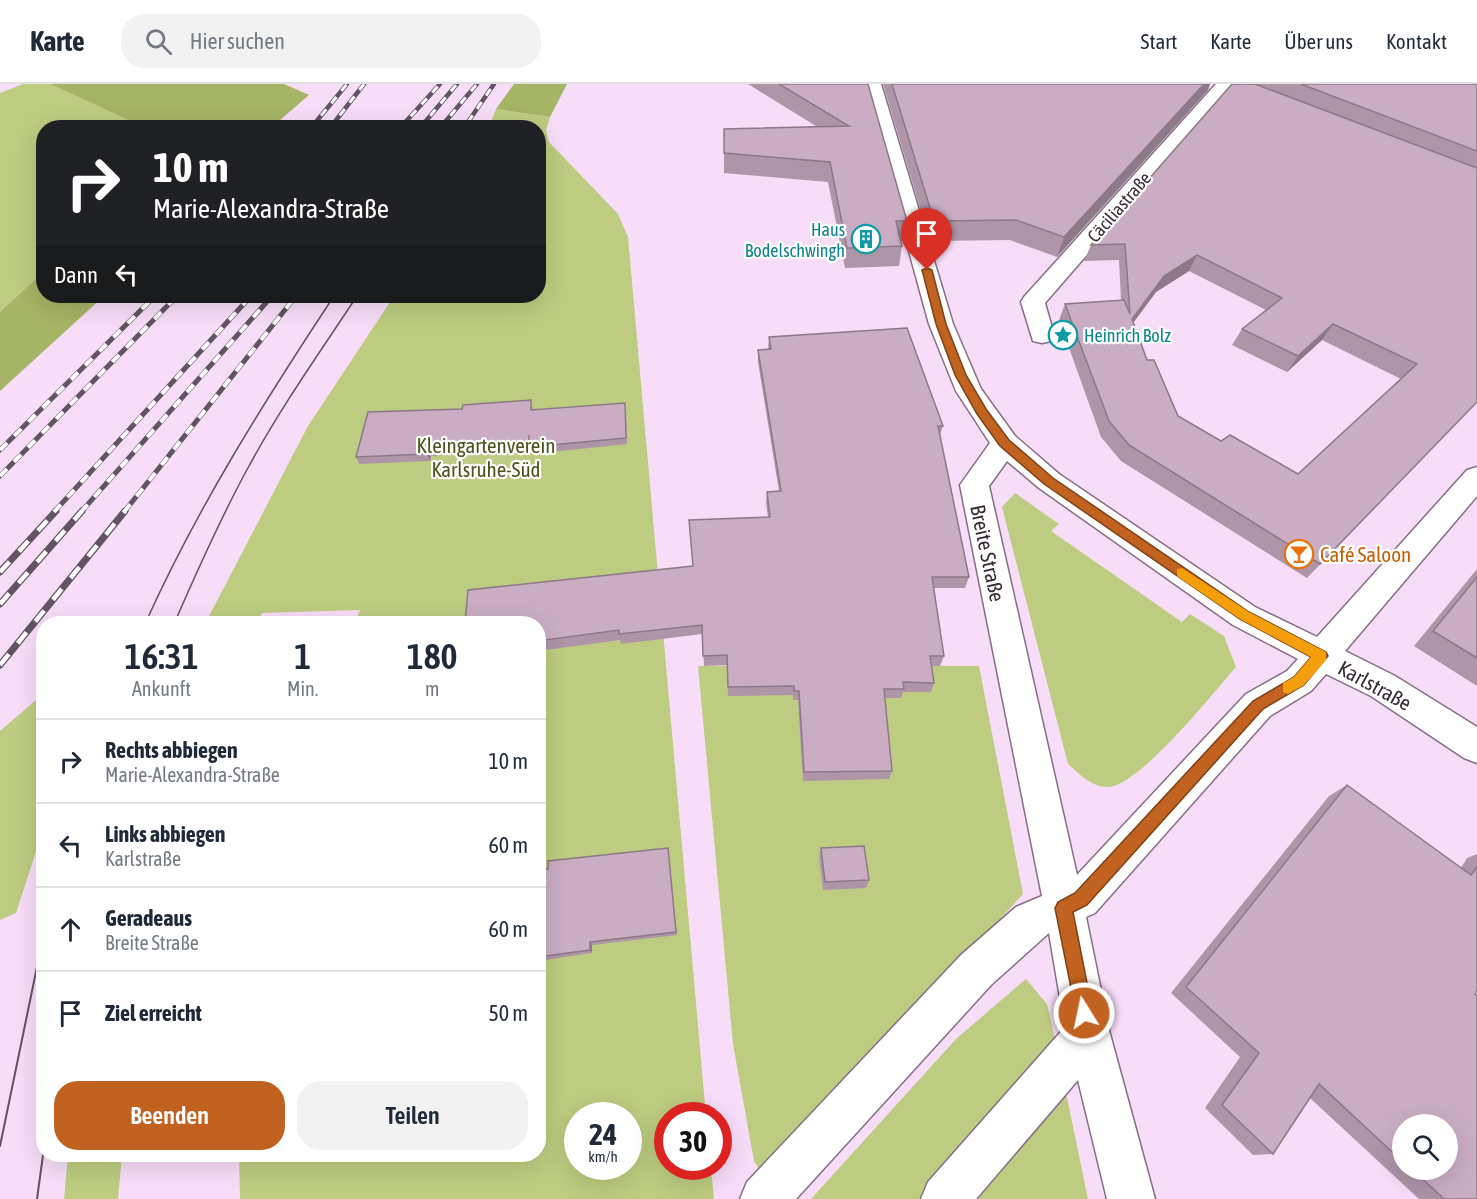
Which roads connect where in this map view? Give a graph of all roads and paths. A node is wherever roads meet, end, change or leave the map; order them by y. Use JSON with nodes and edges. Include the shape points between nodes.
{"nodes":[{"id":1,"x":872,"y":84,"type":"edge"},
{"id":2,"x":1233,"y":85,"type":"edge"},
{"id":3,"x":1042,"y":335,"type":"dead end"},
{"id":4,"x":1005,"y":443,"type":"junction"},
{"id":5,"x":1477,"y":477,"type":"edge"},
{"id":6,"x":1321,"y":656,"type":"junction"},
{"id":7,"x":1477,"y":747,"type":"edge"},
{"id":8,"x":1064,"y":908,"type":"junction"},
{"id":9,"x":1088,"y":1034,"type":"junction"},
{"id":10,"x":764,"y":1199,"type":"edge"},
{"id":11,"x":945,"y":1199,"type":"edge"},
{"id":12,"x":1131,"y":1199,"type":"edge"}],
"edges":[{"from":1,"to":4,"type":"street","via":[[941,324],[969,391]]},
{"from":2,"to":3,"type":"street","name":"Cäciliastraße","via":[[1033,302]]},
{"from":4,"to":6,"type":"street","name":"Karlstraße","via":[[1049,481],[1235,609]]},
{"from":4,"to":8,"type":"street","name":"Breite Straße","via":[[974,485]]},
{"from":5,"to":6,"type":"street"},
{"from":6,"to":7,"type":"street","name":"Karlstraße","via":[[1383,686]]},
{"from":6,"to":8,"type":"street","via":[[1299,681],[1258,705],[1081,899]]},
{"from":8,"to":9,"type":"street","name":"Breite Straße"},
{"from":8,"to":10,"type":"street","via":[[1030,921],[975,970]]},
{"from":9,"to":11,"type":"street"},
{"from":9,"to":12,"type":"street","name":"Breite Straße"}]}
